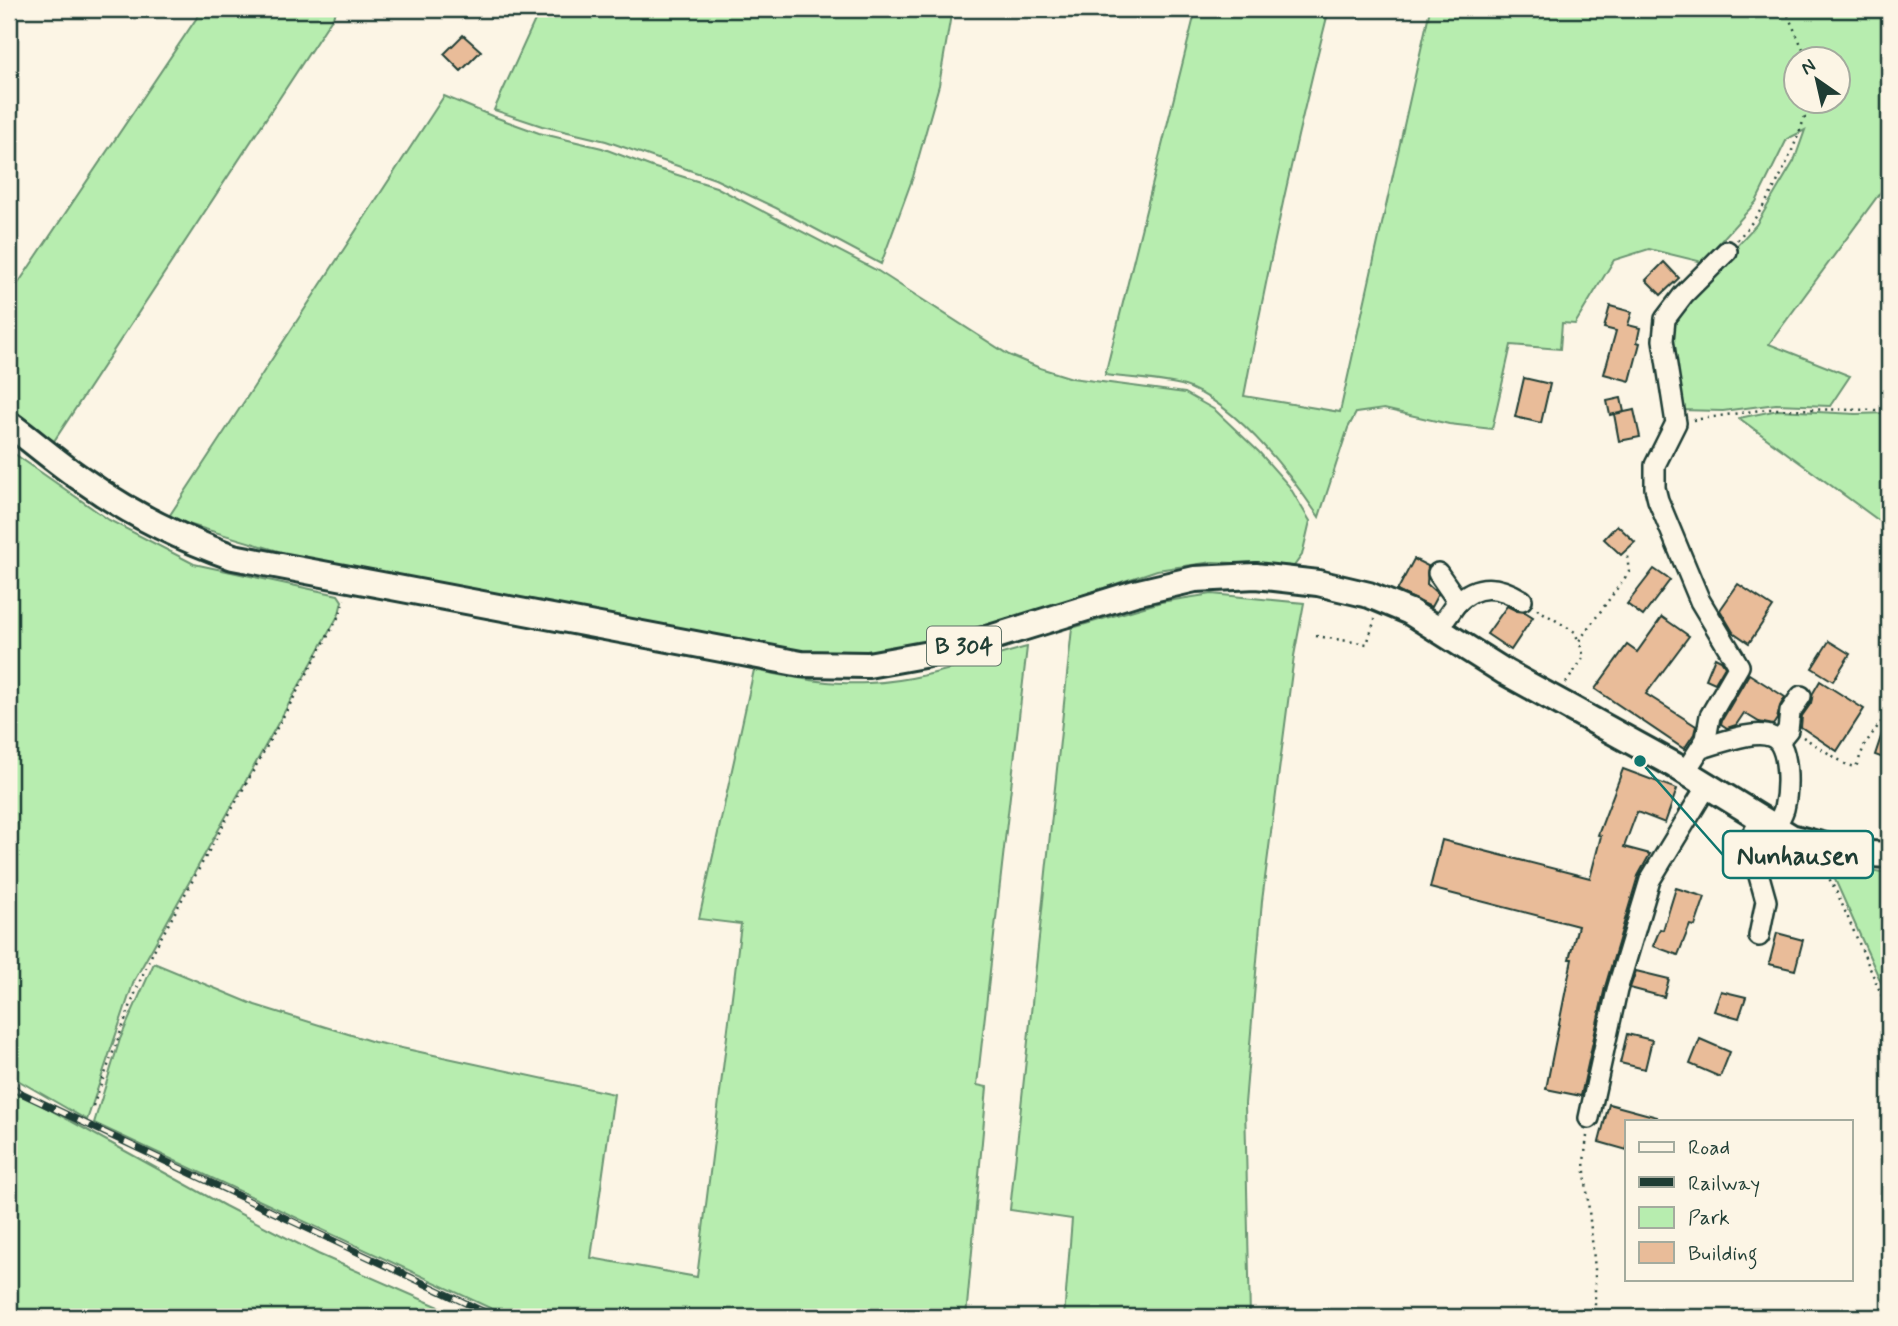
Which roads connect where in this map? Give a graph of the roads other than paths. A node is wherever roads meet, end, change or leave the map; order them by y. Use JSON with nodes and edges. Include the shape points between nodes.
{"nodes":[{"id":1,"x":1727,"y":251,"type":"road end"},
{"id":2,"x":9,"y":424,"type":"edge"},
{"id":3,"x":1438,"y":573,"type":"dead end"},
{"id":4,"x":1522,"y":600,"type":"road end"},
{"id":5,"x":1456,"y":604,"type":"junction"},
{"id":6,"x":1439,"y":628,"type":"junction"},
{"id":7,"x":1801,"y":696,"type":"dead end"},
{"id":8,"x":1783,"y":735,"type":"junction"},
{"id":9,"x":1702,"y":748,"type":"junction"},
{"id":10,"x":1685,"y":772,"type":"junction"},
{"id":11,"x":1706,"y":786,"type":"junction"},
{"id":12,"x":1767,"y":824,"type":"junction"},
{"id":13,"x":1889,"y":855,"type":"edge"},
{"id":14,"x":1759,"y":936,"type":"dead end"},
{"id":15,"x":1589,"y":1118,"type":"road end"}],
"edges":[{"from":1,"to":9,"type":"street","via":[[1665,319],[1663,340],[1675,423],[1655,466],[1658,500],[1700,601],[1738,666],[1710,716]]},
{"from":2,"to":6,"type":"main road","number":"B 304","via":[[83,480],[169,532],[233,556],[769,659],[834,666],[880,664],[951,650],[1145,590],[1195,579],[1256,576],[1327,585],[1382,600]]},
{"from":3,"to":5,"type":"street"},
{"from":4,"to":5,"type":"street","via":[[1487,587]]},
{"from":5,"to":6,"type":"street"},
{"from":6,"to":10,"type":"main road","number":"B 304","via":[[1505,672]]},
{"from":7,"to":8,"type":"street"},
{"from":8,"to":9,"type":"street","via":[[1759,735]]},
{"from":8,"to":12,"type":"street","via":[[1784,811]]},
{"from":9,"to":10,"type":"street"},
{"from":10,"to":11,"type":"main road","number":"B 304"},
{"from":11,"to":12,"type":"main road","number":"B 304"},
{"from":11,"to":15,"type":"street","via":[[1650,880],[1617,990]]},
{"from":12,"to":13,"type":"main road","number":"B 304","via":[[1804,842],[1852,853]]},
{"from":12,"to":14,"type":"street","via":[[1749,840],[1766,901]]}]}
